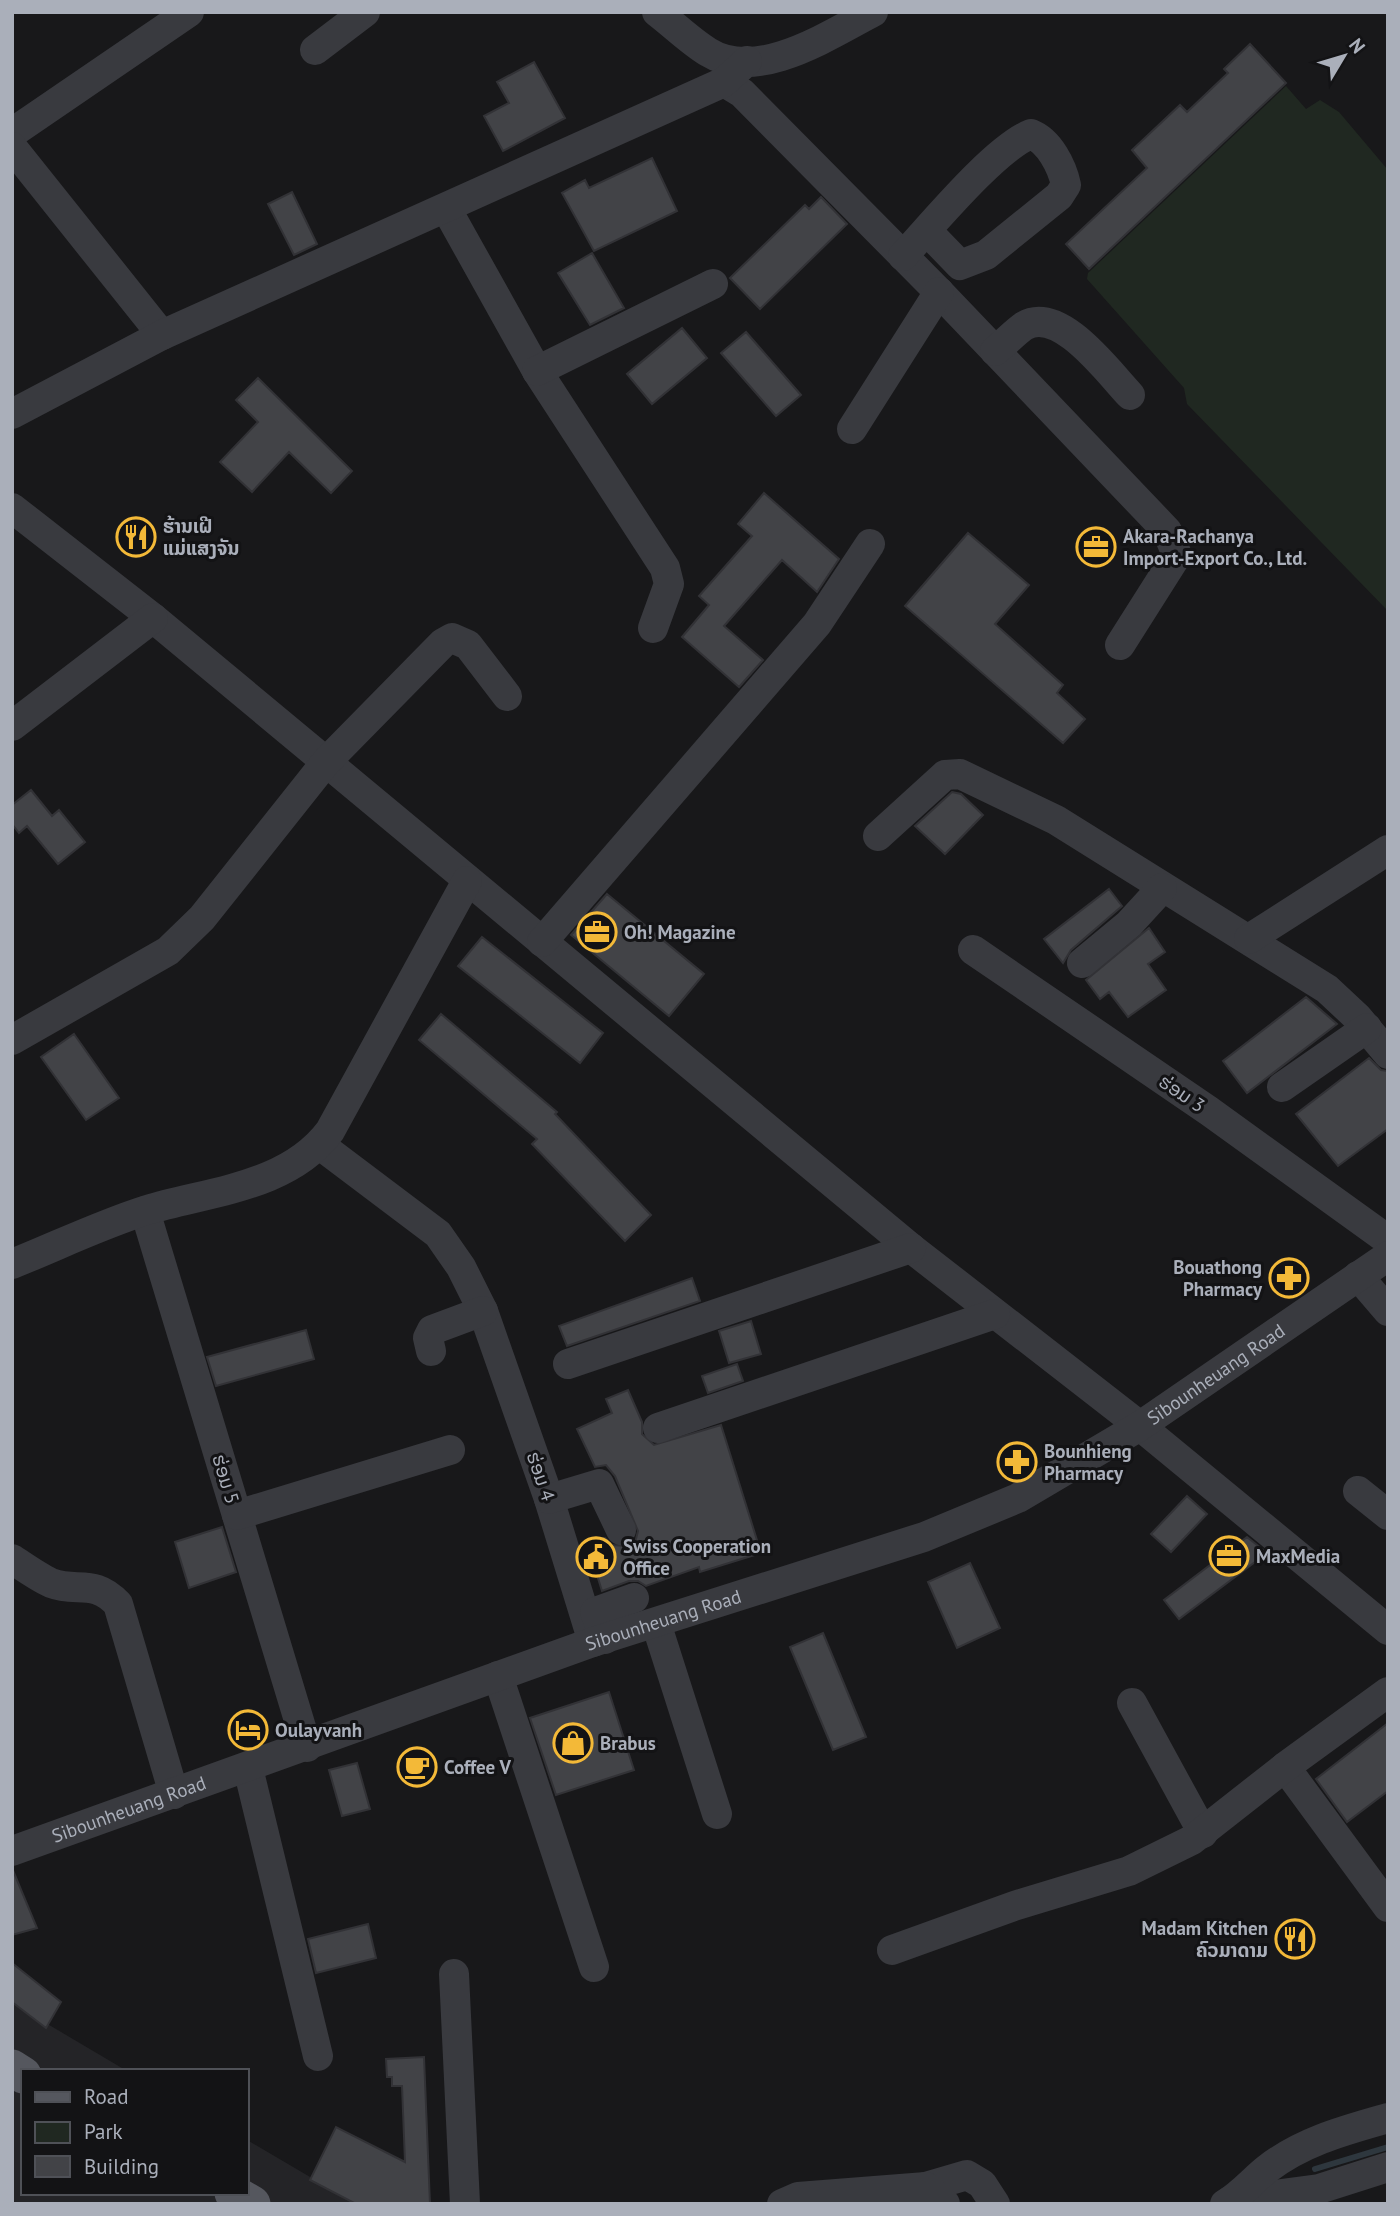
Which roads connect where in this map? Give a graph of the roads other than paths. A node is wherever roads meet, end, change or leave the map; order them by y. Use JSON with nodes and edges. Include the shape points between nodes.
{"nodes":[{"id":1,"x":189,"y":12,"type":"edge"},
{"id":2,"x":365,"y":12,"type":"edge"},
{"id":3,"x":657,"y":12,"type":"edge"},
{"id":4,"x":873,"y":12,"type":"edge"},
{"id":5,"x":315,"y":50,"type":"dead end"},
{"id":6,"x":747,"y":61,"type":"junction"},
{"id":7,"x":724,"y":82,"type":"junction"},
{"id":8,"x":12,"y":133,"type":"edge"},
{"id":9,"x":12,"y":148,"type":"edge"},
{"id":10,"x":446,"y":208,"type":"junction"},
{"id":11,"x":927,"y":231,"type":"junction"},
{"id":12,"x":903,"y":256,"type":"junction"},
{"id":13,"x":713,"y":284,"type":"dead end"},
{"id":14,"x":939,"y":292,"type":"junction"},
{"id":15,"x":162,"y":335,"type":"junction"},
{"id":16,"x":995,"y":352,"type":"junction"},
{"id":17,"x":537,"y":371,"type":"junction"},
{"id":18,"x":1130,"y":395,"type":"dead end"},
{"id":19,"x":12,"y":414,"type":"edge"},
{"id":20,"x":852,"y":429,"type":"dead end"},
{"id":21,"x":12,"y":508,"type":"edge"},
{"id":22,"x":870,"y":544,"type":"dead end"},
{"id":23,"x":153,"y":618,"type":"junction"},
{"id":24,"x":653,"y":628,"type":"dead end"},
{"id":25,"x":1120,"y":645,"type":"dead end"},
{"id":26,"x":507,"y":696,"type":"dead end"},
{"id":27,"x":12,"y":726,"type":"edge"},
{"id":28,"x":326,"y":762,"type":"junction"},
{"id":29,"x":878,"y":836,"type":"dead end"},
{"id":30,"x":1388,"y":850,"type":"edge"},
{"id":31,"x":467,"y":881,"type":"junction"},
{"id":32,"x":1162,"y":888,"type":"junction"},
{"id":33,"x":1249,"y":939,"type":"junction"},
{"id":34,"x":542,"y":942,"type":"junction"},
{"id":35,"x":973,"y":950,"type":"dead end"},
{"id":36,"x":1082,"y":963,"type":"dead end"},
{"id":37,"x":1367,"y":1028,"type":"junction"},
{"id":38,"x":12,"y":1040,"type":"edge"},
{"id":39,"x":1388,"y":1054,"type":"edge"},
{"id":40,"x":1282,"y":1087,"type":"dead end"},
{"id":41,"x":320,"y":1145,"type":"junction"},
{"id":42,"x":145,"y":1211,"type":"junction"},
{"id":43,"x":1388,"y":1240,"type":"edge"},
{"id":44,"x":911,"y":1248,"type":"junction"},
{"id":45,"x":1388,"y":1256,"type":"edge"},
{"id":46,"x":12,"y":1264,"type":"edge"},
{"id":47,"x":1358,"y":1276,"type":"junction"},
{"id":48,"x":483,"y":1311,"type":"junction"},
{"id":49,"x":1388,"y":1311,"type":"edge"},
{"id":50,"x":995,"y":1314,"type":"junction"},
{"id":51,"x":431,"y":1351,"type":"dead end"},
{"id":52,"x":568,"y":1364,"type":"dead end"},
{"id":53,"x":1140,"y":1426,"type":"junction"},
{"id":54,"x":658,"y":1428,"type":"dead end"},
{"id":55,"x":450,"y":1450,"type":"dead end"},
{"id":56,"x":1358,"y":1491,"type":"dead end"},
{"id":57,"x":549,"y":1499,"type":"junction"},
{"id":58,"x":237,"y":1515,"type":"junction"},
{"id":59,"x":1388,"y":1515,"type":"edge"},
{"id":60,"x":621,"y":1530,"type":"dead end"},
{"id":61,"x":12,"y":1559,"type":"edge"},
{"id":62,"x":634,"y":1598,"type":"dead end"},
{"id":63,"x":656,"y":1623,"type":"junction"},
{"id":64,"x":1388,"y":1630,"type":"edge"},
{"id":65,"x":599,"y":1641,"type":"junction"},
{"id":66,"x":498,"y":1676,"type":"junction"},
{"id":67,"x":1388,"y":1692,"type":"edge"},
{"id":68,"x":1132,"y":1703,"type":"dead end"},
{"id":69,"x":307,"y":1747,"type":"junction"},
{"id":70,"x":1285,"y":1767,"type":"junction"},
{"id":71,"x":248,"y":1768,"type":"junction"},
{"id":72,"x":174,"y":1794,"type":"junction"},
{"id":73,"x":718,"y":1814,"type":"dead end"},
{"id":74,"x":1203,"y":1833,"type":"junction"},
{"id":75,"x":12,"y":1851,"type":"edge"},
{"id":76,"x":1388,"y":1907,"type":"edge"},
{"id":77,"x":892,"y":1950,"type":"dead end"},
{"id":78,"x":594,"y":1968,"type":"dead end"},
{"id":79,"x":454,"y":1974,"type":"dead end"},
{"id":80,"x":317,"y":2056,"type":"dead end"},
{"id":81,"x":1388,"y":2118,"type":"edge"},
{"id":82,"x":1388,"y":2168,"type":"edge"},
{"id":83,"x":236,"y":2195,"type":"edge"},
{"id":84,"x":936,"y":2195,"type":"edge"},
{"id":85,"x":1228,"y":2202,"type":"edge"},
{"id":86,"x":252,"y":2204,"type":"edge"},
{"id":87,"x":465,"y":2204,"type":"edge"},
{"id":88,"x":782,"y":2204,"type":"edge"},
{"id":89,"x":995,"y":2204,"type":"edge"}],
"edges":[{"from":1,"to":8,"type":"street"},
{"from":2,"to":5,"type":"street"},
{"from":3,"to":6,"type":"street","via":[[709,53]]},
{"from":4,"to":6,"type":"street","via":[[798,51]]},
{"from":6,"to":7,"type":"street"},
{"from":7,"to":10,"type":"street"},
{"from":7,"to":12,"type":"street","via":[[742,93]]},
{"from":9,"to":15,"type":"street"},
{"from":10,"to":15,"type":"street"},
{"from":10,"to":17,"type":"street"},
{"from":11,"to":11,"type":"street","via":[[1019,139],[1031,134],[1041,138],[1063,172],[1066,185],[1059,196],[973,262],[960,265]]},
{"from":11,"to":12,"type":"street"},
{"from":12,"to":14,"type":"street"},
{"from":13,"to":17,"type":"street"},
{"from":14,"to":16,"type":"street"},
{"from":14,"to":20,"type":"street"},
{"from":15,"to":19,"type":"street"},
{"from":16,"to":18,"type":"street","via":[[1026,325],[1063,326]]},
{"from":16,"to":25,"type":"street","via":[[1174,542],[1177,555]]},
{"from":17,"to":24,"type":"street","via":[[669,576]]},
{"from":21,"to":23,"type":"street"},
{"from":22,"to":34,"type":"street","via":[[817,624]]},
{"from":23,"to":27,"type":"street"},
{"from":23,"to":28,"type":"street"},
{"from":26,"to":28,"type":"street","via":[[468,645],[452,638]]},
{"from":28,"to":31,"type":"street"},
{"from":28,"to":38,"type":"street","via":[[202,918],[168,951]]},
{"from":29,"to":32,"type":"street","via":[[950,773],[1056,820]]},
{"from":30,"to":33,"type":"street"},
{"from":31,"to":34,"type":"street"},
{"from":31,"to":41,"type":"street"},
{"from":32,"to":33,"type":"street"},
{"from":32,"to":36,"type":"street","via":[[1129,924]]},
{"from":33,"to":37,"type":"street","via":[[1327,989]]},
{"from":34,"to":44,"type":"street"},
{"from":35,"to":43,"type":"street","name":"ຮ່ອມ 3"},
{"from":37,"to":39,"type":"street"},
{"from":37,"to":40,"type":"street"},
{"from":41,"to":42,"type":"street","via":[[279,1174]]},
{"from":41,"to":48,"type":"street","name":"ຮ່ອມ 4","via":[[438,1234]]},
{"from":42,"to":46,"type":"street"},
{"from":42,"to":58,"type":"street","name":"ຮ່ອມ 5"},
{"from":44,"to":50,"type":"street"},
{"from":44,"to":52,"type":"street"},
{"from":45,"to":47,"type":"street","name":"Sibounheuang Road"},
{"from":47,"to":49,"type":"street"},
{"from":47,"to":53,"type":"street","name":"Sibounheuang Road"},
{"from":48,"to":51,"type":"street","via":[[432,1330],[428,1338]]},
{"from":48,"to":57,"type":"street","name":"ຮ່ອມ 4"},
{"from":50,"to":53,"type":"street"},
{"from":50,"to":54,"type":"street"},
{"from":53,"to":63,"type":"street","name":"Sibounheuang Road","via":[[1018,1498],[924,1537]]},
{"from":53,"to":64,"type":"street"},
{"from":55,"to":58,"type":"street"},
{"from":56,"to":59,"type":"street"},
{"from":57,"to":60,"type":"street","via":[[599,1484]]},
{"from":57,"to":65,"type":"street","name":"ຮ່ອມ 4"},
{"from":58,"to":69,"type":"street","name":"ຮ່ອມ 5"},
{"from":61,"to":72,"type":"street","via":[[52,1583],[107,1592],[118,1604]]},
{"from":62,"to":65,"type":"street","via":[[595,1612]]},
{"from":63,"to":65,"type":"street","name":"Sibounheuang Road"},
{"from":63,"to":73,"type":"street"},
{"from":65,"to":66,"type":"street","name":"Sibounheuang Road"},
{"from":66,"to":69,"type":"street","name":"Sibounheuang Road"},
{"from":66,"to":78,"type":"street"},
{"from":67,"to":70,"type":"street"},
{"from":68,"to":74,"type":"street"},
{"from":69,"to":71,"type":"street","name":"Sibounheuang Road"},
{"from":70,"to":74,"type":"street"},
{"from":70,"to":76,"type":"street"},
{"from":71,"to":72,"type":"street","name":"Sibounheuang Road"},
{"from":71,"to":80,"type":"street"},
{"from":72,"to":75,"type":"street","name":"Sibounheuang Road"},
{"from":74,"to":77,"type":"street","via":[[1129,1871]]},
{"from":79,"to":87,"type":"street"},
{"from":81,"to":85,"type":"street","via":[[1323,2137],[1268,2168]]},
{"from":82,"to":85,"type":"street","via":[[1318,2189]]},
{"from":83,"to":86,"type":"main road"},
{"from":84,"to":88,"type":"street","via":[[799,2197]]},
{"from":84,"to":89,"type":"street","via":[[967,2175],[982,2185]]}]}
